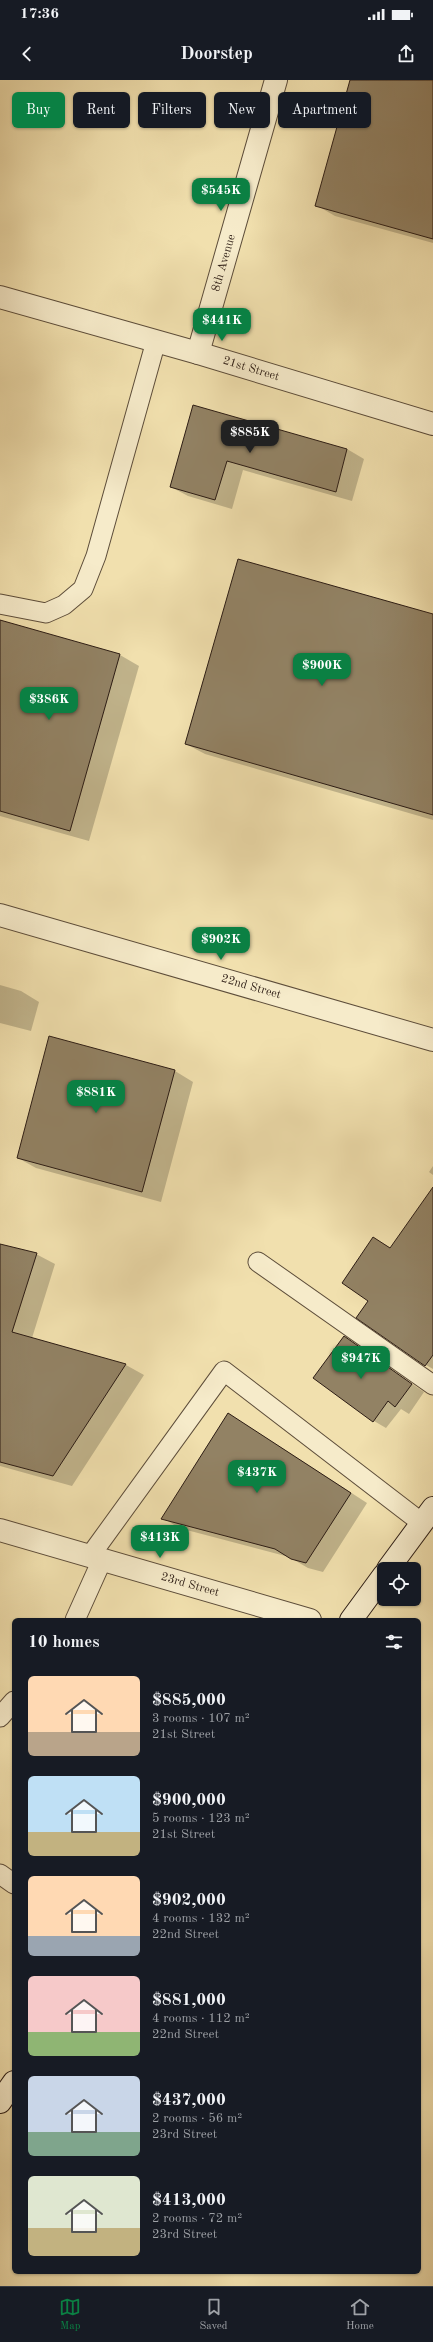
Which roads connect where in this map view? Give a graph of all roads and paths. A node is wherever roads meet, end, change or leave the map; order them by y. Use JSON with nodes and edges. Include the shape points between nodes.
{"nodes":[{"id":1,"x":276,"y":80,"type":"edge"},
{"id":2,"x":0,"y":297,"type":"edge"},
{"id":3,"x":156,"y":341,"type":"junction"},
{"id":4,"x":198,"y":353,"type":"junction"},
{"id":5,"x":433,"y":424,"type":"edge"},
{"id":6,"x":0,"y":604,"type":"edge"},
{"id":7,"x":0,"y":915,"type":"edge"},
{"id":8,"x":433,"y":1040,"type":"edge"},
{"id":9,"x":258,"y":1262,"type":"dead end"},
{"id":10,"x":433,"y":1385,"type":"edge"},
{"id":11,"x":428,"y":1516,"type":"edge"},
{"id":12,"x":0,"y":1530,"type":"edge"},
{"id":13,"x":96,"y":1558,"type":"junction"},
{"id":14,"x":393,"y":1562,"type":"edge"},
{"id":15,"x":377,"y":1585,"type":"edge"},
{"id":16,"x":76,"y":1618,"type":"edge"},
{"id":17,"x":303,"y":1618,"type":"edge"},
{"id":18,"x":352,"y":1618,"type":"edge"},
{"id":19,"x":12,"y":1703,"type":"edge"},
{"id":20,"x":0,"y":1717,"type":"edge"},
{"id":21,"x":0,"y":1874,"type":"edge"},
{"id":22,"x":12,"y":1883,"type":"edge"},
{"id":23,"x":12,"y":2085,"type":"edge"},
{"id":24,"x":0,"y":2102,"type":"edge"}],
"edges":[{"from":1,"to":4,"type":"street","name":"8th Avenue"},
{"from":2,"to":3,"type":"street","name":"21st Street"},
{"from":3,"to":4,"type":"street","name":"21st Street"},
{"from":3,"to":6,"type":"lane","via":[[96,556],[83,589],[64,605],[46,613]]},
{"from":4,"to":5,"type":"street","name":"21st Street"},
{"from":7,"to":8,"type":"street","name":"22nd Street"},
{"from":9,"to":10,"type":"lane"},
{"from":11,"to":13,"type":"lane","via":[[224,1371]]},
{"from":11,"to":14,"type":"street"},
{"from":12,"to":13,"type":"street","name":"23rd Street"},
{"from":13,"to":16,"type":"lane"},
{"from":13,"to":17,"type":"street","name":"23rd Street"},
{"from":15,"to":18,"type":"street"},
{"from":19,"to":20,"type":"lane"},
{"from":21,"to":22,"type":"lane"},
{"from":23,"to":24,"type":"street"}]}
